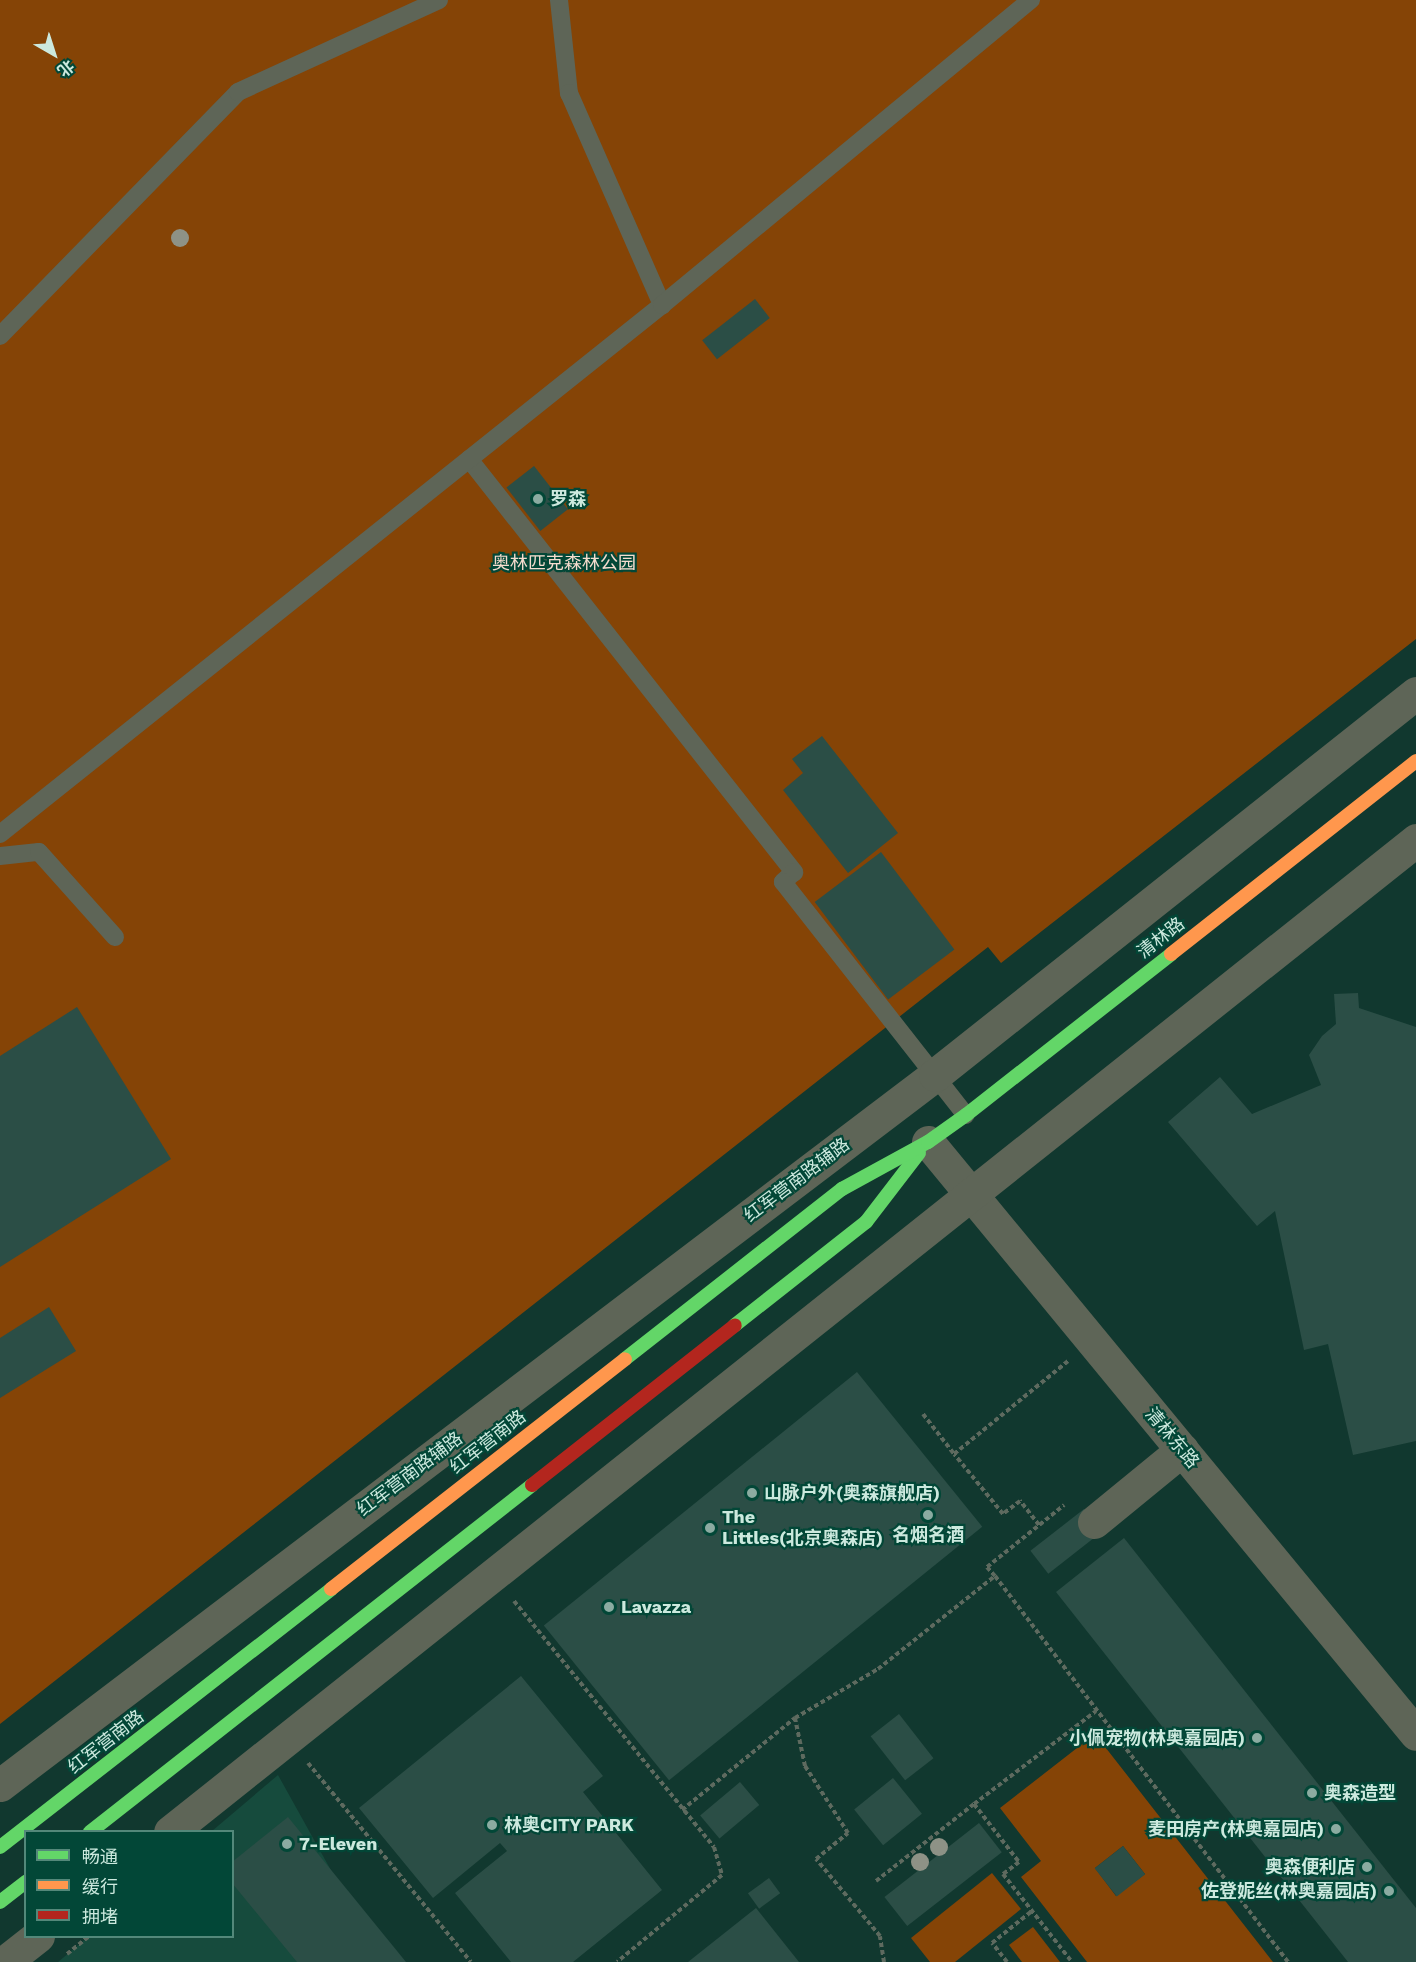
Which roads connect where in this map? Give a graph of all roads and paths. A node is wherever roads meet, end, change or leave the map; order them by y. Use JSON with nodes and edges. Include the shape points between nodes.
{"nodes":[{"id":1,"x":439,"y":0,"type":"edge"},
{"id":2,"x":559,"y":0,"type":"edge"},
{"id":3,"x":1031,"y":0,"type":"edge"},
{"id":4,"x":662,"y":305,"type":"junction"},
{"id":5,"x":0,"y":336,"type":"edge"},
{"id":6,"x":469,"y":459,"type":"junction"},
{"id":7,"x":1416,"y":693,"type":"edge"},
{"id":8,"x":1416,"y":761,"type":"edge"},
{"id":9,"x":0,"y":834,"type":"edge"},
{"id":10,"x":1416,"y":840,"type":"edge"},
{"id":11,"x":0,"y":856,"type":"edge"},
{"id":12,"x":115,"y":937,"type":"dead end"},
{"id":13,"x":935,"y":1076,"type":"junction"},
{"id":14,"x":966,"y":1115,"type":"junction"},
{"id":15,"x":928,"y":1142,"type":"junction"},
{"id":16,"x":972,"y":1194,"type":"junction"},
{"id":17,"x":1092,"y":1341,"type":"junction"},
{"id":18,"x":923,"y":1414,"type":"dead end"},
{"id":19,"x":1182,"y":1450,"type":"junction"},
{"id":20,"x":954,"y":1454,"type":"junction"},
{"id":21,"x":1074,"y":1497,"type":"dead end"},
{"id":22,"x":1094,"y":1522,"type":"dead end"},
{"id":23,"x":1039,"y":1525,"type":"junction"},
{"id":24,"x":494,"y":1574,"type":"junction"},
{"id":25,"x":995,"y":1576,"type":"junction"},
{"id":26,"x":1096,"y":1711,"type":"junction"},
{"id":27,"x":795,"y":1718,"type":"junction"},
{"id":28,"x":1416,"y":1734,"type":"edge"},
{"id":29,"x":287,"y":1738,"type":"junction"},
{"id":30,"x":0,"y":1785,"type":"edge"},
{"id":31,"x":974,"y":1804,"type":"junction"},
{"id":32,"x":682,"y":1810,"type":"junction"},
{"id":33,"x":92,"y":1830,"type":"edge"},
{"id":34,"x":172,"y":1830,"type":"edge"},
{"id":35,"x":0,"y":1846,"type":"edge"},
{"id":36,"x":876,"y":1881,"type":"dead end"},
{"id":37,"x":24,"y":1884,"type":"edge"},
{"id":38,"x":0,"y":1902,"type":"edge"},
{"id":39,"x":1032,"y":1911,"type":"junction"},
{"id":40,"x":35,"y":1938,"type":"edge"},
{"id":41,"x":86,"y":1938,"type":"edge"},
{"id":42,"x":65,"y":1956,"type":"dead end"},
{"id":43,"x":5,"y":1962,"type":"edge"},
{"id":44,"x":471,"y":1962,"type":"edge"},
{"id":45,"x":617,"y":1962,"type":"edge"},
{"id":46,"x":884,"y":1962,"type":"edge"},
{"id":47,"x":1007,"y":1962,"type":"edge"},
{"id":48,"x":1072,"y":1962,"type":"edge"},
{"id":49,"x":1288,"y":1962,"type":"edge"}],
"edges":[{"from":1,"to":5,"type":"lane","via":[[238,92]]},
{"from":2,"to":4,"type":"lane","via":[[569,93]]},
{"from":3,"to":4,"type":"lane"},
{"from":4,"to":6,"type":"lane"},
{"from":6,"to":9,"type":"lane"},
{"from":6,"to":13,"type":"lane","via":[[794,873],[783,882]]},
{"from":7,"to":13,"type":"street","name":"红军营南路辅路"},
{"from":8,"to":14,"type":"main road","name":"清林路"},
{"from":10,"to":16,"type":"street"},
{"from":11,"to":12,"type":"lane","via":[[39,852]]},
{"from":13,"to":14,"type":"lane"},
{"from":13,"to":30,"type":"street","name":"红军营南路辅路"},
{"from":14,"to":15,"type":"main road","name":"清林路"},
{"from":15,"to":16,"type":"street","name":"清林东路"},
{"from":15,"to":33,"type":"main road","via":[[866,1222]]},
{"from":15,"to":35,"type":"main road","name":"红军营南路","via":[[842,1189]]},
{"from":16,"to":17,"type":"street","name":"清林东路"},
{"from":16,"to":24,"type":"street"},
{"from":17,"to":19,"type":"street","name":"清林东路"},
{"from":17,"to":20,"type":"path"},
{"from":18,"to":20,"type":"path"},
{"from":19,"to":22,"type":"street"},
{"from":19,"to":28,"type":"street","name":"清林东路"},
{"from":20,"to":23,"type":"path","via":[[1003,1514],[1020,1501]]},
{"from":21,"to":23,"type":"path"},
{"from":23,"to":25,"type":"path","via":[[987,1567]]},
{"from":24,"to":29,"type":"street"},
{"from":24,"to":32,"type":"path"},
{"from":25,"to":26,"type":"path"},
{"from":25,"to":27,"type":"path","via":[[878,1669]]},
{"from":26,"to":31,"type":"path"},
{"from":26,"to":49,"type":"path"},
{"from":27,"to":32,"type":"path"},
{"from":27,"to":46,"type":"path","via":[[805,1766],[848,1833],[816,1858],[880,1936]]},
{"from":29,"to":34,"type":"street"},
{"from":29,"to":44,"type":"path"},
{"from":31,"to":36,"type":"path"},
{"from":31,"to":39,"type":"path","via":[[1019,1862],[1003,1874]]},
{"from":32,"to":45,"type":"path","via":[[714,1847],[722,1875]]},
{"from":37,"to":38,"type":"main road"},
{"from":39,"to":47,"type":"path","via":[[992,1943]]},
{"from":39,"to":48,"type":"path"},
{"from":40,"to":43,"type":"street"},
{"from":41,"to":42,"type":"path"}]}
